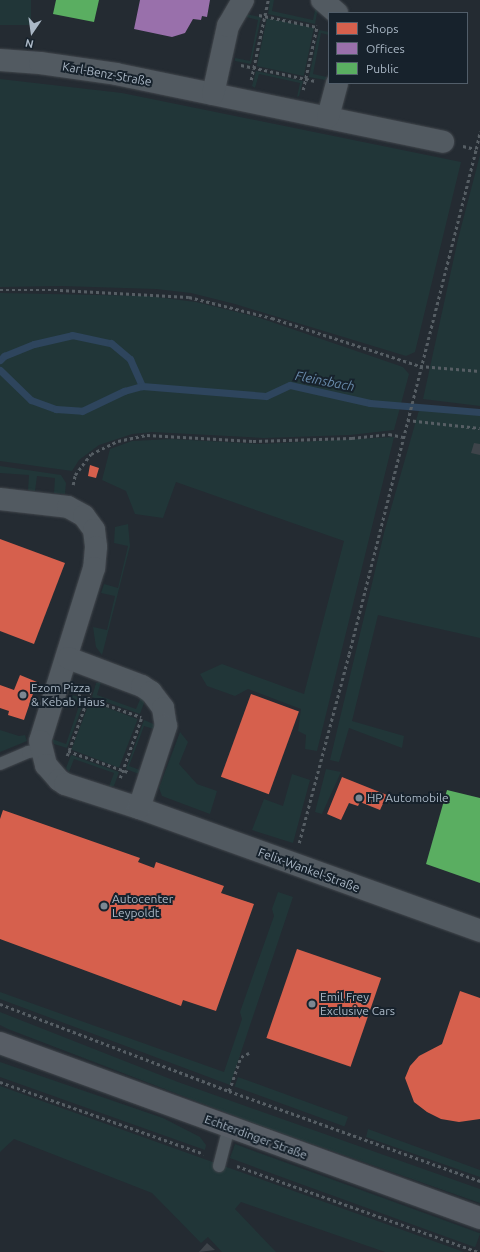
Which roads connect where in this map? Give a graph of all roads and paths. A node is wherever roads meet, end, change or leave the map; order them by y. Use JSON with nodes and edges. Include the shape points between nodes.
{"nodes":[{"id":1,"x":268,"y":0,"type":"edge"},
{"id":2,"x":322,"y":0,"type":"edge"},
{"id":3,"x":239,"y":5,"type":"edge"},
{"id":4,"x":264,"y":16,"type":"junction"},
{"id":5,"x":328,"y":16,"type":"edge"},
{"id":6,"x":328,"y":22,"type":"edge"},
{"id":7,"x":317,"y":27,"type":"junction"},
{"id":8,"x":0,"y":60,"type":"edge"},
{"id":9,"x":220,"y":61,"type":"junction"},
{"id":10,"x":254,"y":68,"type":"junction"},
{"id":11,"x":306,"y":79,"type":"junction"},
{"id":12,"x":328,"y":83,"type":"edge"},
{"id":13,"x":337,"y":84,"type":"edge"},
{"id":14,"x":213,"y":94,"type":"junction"},
{"id":15,"x":246,"y":101,"type":"junction"},
{"id":16,"x":299,"y":111,"type":"junction"},
{"id":17,"x":328,"y":117,"type":"junction"},
{"id":18,"x":443,"y":142,"type":"dead end"},
{"id":19,"x":476,"y":148,"type":"dead end"},
{"id":20,"x":0,"y":290,"type":"edge"},
{"id":21,"x":420,"y":366,"type":"junction"},
{"id":22,"x":480,"y":371,"type":"edge"},
{"id":23,"x":408,"y":418,"type":"junction"},
{"id":24,"x":480,"y":428,"type":"edge"},
{"id":25,"x":403,"y":438,"type":"junction"},
{"id":26,"x":0,"y":499,"type":"edge"},
{"id":27,"x":68,"y":507,"type":"junction"},
{"id":28,"x":68,"y":658,"type":"junction"},
{"id":29,"x":98,"y":669,"type":"junction"},
{"id":30,"x":58,"y":688,"type":"junction"},
{"id":31,"x":151,"y":692,"type":"junction"},
{"id":32,"x":88,"y":698,"type":"junction"},
{"id":33,"x":142,"y":717,"type":"junction"},
{"id":34,"x":166,"y":726,"type":"junction"},
{"id":35,"x":40,"y":746,"type":"junction"},
{"id":36,"x":69,"y":752,"type":"junction"},
{"id":37,"x":0,"y":764,"type":"edge"},
{"id":38,"x":123,"y":770,"type":"junction"},
{"id":39,"x":59,"y":780,"type":"junction"},
{"id":40,"x":149,"y":780,"type":"junction"},
{"id":41,"x":113,"y":799,"type":"junction"},
{"id":42,"x":139,"y":808,"type":"junction"},
{"id":43,"x":292,"y":865,"type":"junction"},
{"id":44,"x":480,"y":930,"type":"edge"},
{"id":45,"x":0,"y":1004,"type":"edge"},
{"id":46,"x":0,"y":1043,"type":"edge"},
{"id":47,"x":0,"y":1049,"type":"edge"},
{"id":48,"x":249,"y":1053,"type":"dead end"},
{"id":49,"x":32,"y":1056,"type":"junction"},
{"id":50,"x":0,"y":1082,"type":"edge"},
{"id":51,"x":229,"y":1091,"type":"junction"},
{"id":52,"x":230,"y":1127,"type":"junction"},
{"id":53,"x":219,"y":1163,"type":"junction"},
{"id":54,"x":480,"y":1181,"type":"edge"},
{"id":55,"x":480,"y":1218,"type":"edge"},
{"id":56,"x":479,"y":1252,"type":"edge"}],
"edges":[{"from":1,"to":4,"type":"path"},
{"from":2,"to":5,"type":"street"},
{"from":2,"to":7,"type":"path"},
{"from":3,"to":4,"type":"path"},
{"from":3,"to":9,"type":"street","via":[[228,26]]},
{"from":4,"to":7,"type":"path"},
{"from":4,"to":10,"type":"path"},
{"from":6,"to":7,"type":"path"},
{"from":7,"to":11,"type":"path"},
{"from":8,"to":14,"type":"street","name":"Karl-Benz-Straße","via":[[94,70]]},
{"from":9,"to":10,"type":"path"},
{"from":9,"to":14,"type":"street"},
{"from":10,"to":11,"type":"path"},
{"from":10,"to":15,"type":"path"},
{"from":11,"to":12,"type":"path"},
{"from":11,"to":16,"type":"path"},
{"from":13,"to":17,"type":"street"},
{"from":14,"to":15,"type":"street","name":"Karl-Benz-Straße"},
{"from":15,"to":16,"type":"street","name":"Karl-Benz-Straße"},
{"from":16,"to":17,"type":"street","name":"Karl-Benz-Straße"},
{"from":17,"to":18,"type":"street","name":"Karl-Benz-Straße"},
{"from":19,"to":21,"type":"path"},
{"from":20,"to":21,"type":"path","via":[[68,290],[190,297],[272,318]]},
{"from":21,"to":22,"type":"path"},
{"from":21,"to":23,"type":"path"},
{"from":23,"to":24,"type":"path"},
{"from":23,"to":25,"type":"path"},
{"from":25,"to":27,"type":"path","via":[[389,434],[352,438],[253,441],[147,435],[118,441],[91,454],[75,475]]},
{"from":25,"to":43,"type":"path","via":[[351,647]]},
{"from":26,"to":27,"type":"street"},
{"from":27,"to":28,"type":"street","via":[[84,516],[94,530],[96,548],[94,568]]},
{"from":28,"to":29,"type":"street"},
{"from":28,"to":30,"type":"street"},
{"from":29,"to":31,"type":"street"},
{"from":29,"to":32,"type":"path"},
{"from":30,"to":32,"type":"path"},
{"from":30,"to":35,"type":"street"},
{"from":31,"to":33,"type":"path"},
{"from":31,"to":34,"type":"street","via":[[163,708]]},
{"from":32,"to":33,"type":"path"},
{"from":32,"to":36,"type":"path"},
{"from":33,"to":34,"type":"path"},
{"from":33,"to":38,"type":"path"},
{"from":34,"to":40,"type":"street"},
{"from":35,"to":36,"type":"path"},
{"from":35,"to":37,"type":"lane"},
{"from":35,"to":39,"type":"street","name":"Felix-Wankel-Straße","via":[[46,765]]},
{"from":36,"to":38,"type":"path"},
{"from":36,"to":39,"type":"path"},
{"from":38,"to":40,"type":"path"},
{"from":38,"to":41,"type":"path"},
{"from":39,"to":41,"type":"street","name":"Felix-Wankel-Straße"},
{"from":40,"to":42,"type":"street"},
{"from":41,"to":42,"type":"street","name":"Felix-Wankel-Straße"},
{"from":42,"to":43,"type":"street","name":"Felix-Wankel-Straße"},
{"from":43,"to":44,"type":"street","name":"Felix-Wankel-Straße"},
{"from":45,"to":51,"type":"path"},
{"from":46,"to":49,"type":"main road","name":"Echterdinger Straße"},
{"from":47,"to":49,"type":"main road","name":"Echterdinger Straße"},
{"from":48,"to":51,"type":"path","via":[[241,1057]]},
{"from":49,"to":52,"type":"main road","name":"Echterdinger Straße"},
{"from":50,"to":53,"type":"path"},
{"from":51,"to":54,"type":"path"},
{"from":52,"to":53,"type":"lane"},
{"from":52,"to":55,"type":"main road","name":"Echterdinger Straße"},
{"from":53,"to":56,"type":"path"}]}
